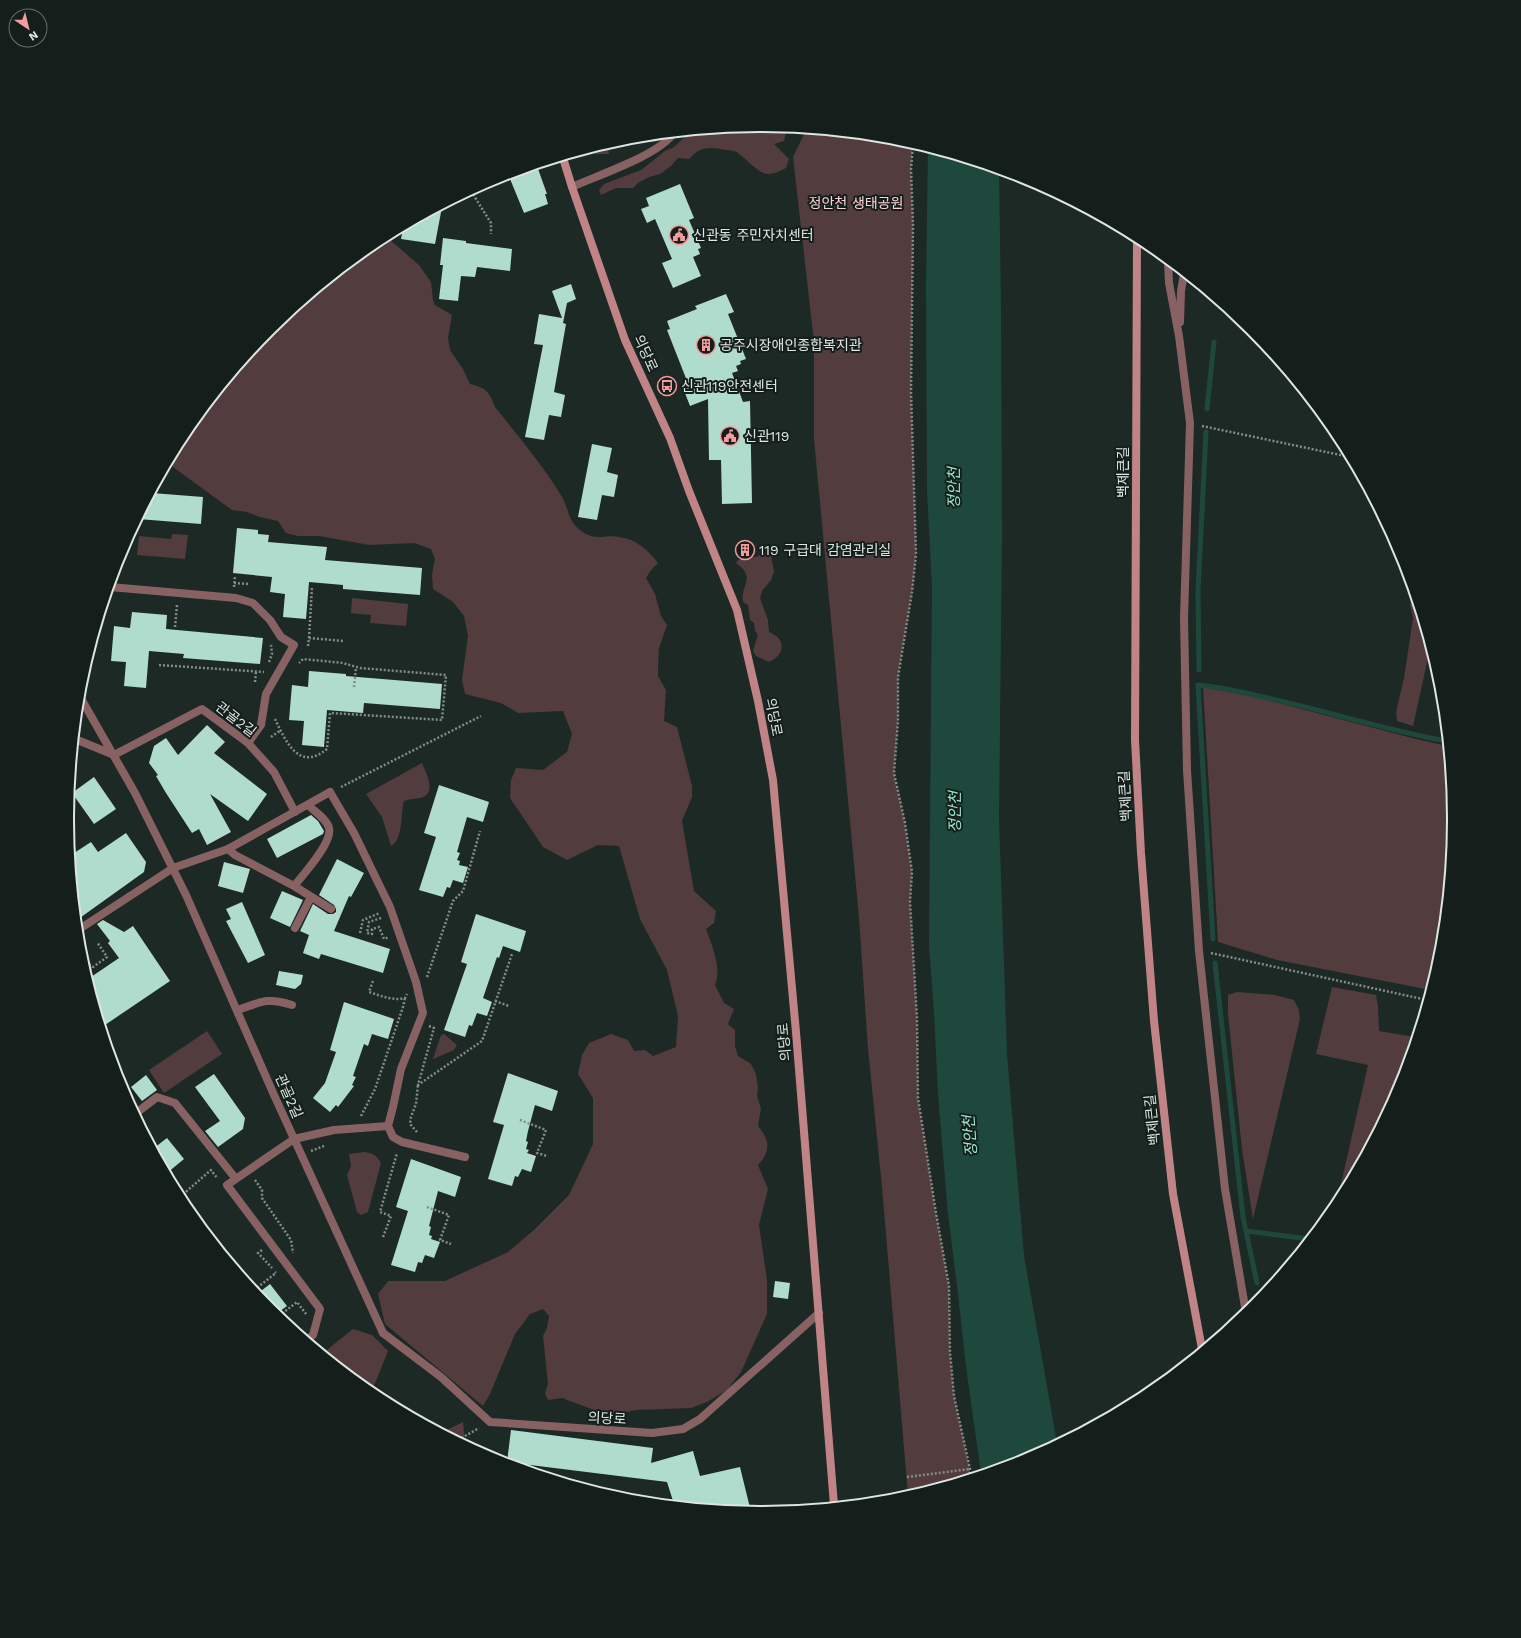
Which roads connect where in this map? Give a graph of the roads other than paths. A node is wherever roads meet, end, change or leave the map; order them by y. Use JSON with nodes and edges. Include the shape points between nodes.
{"nodes":[{"id":1,"x":670,"y":138,"type":"edge"},
{"id":2,"x":564,"y":162,"type":"edge"},
{"id":3,"x":572,"y":187,"type":"junction"},
{"id":4,"x":1137,"y":245,"type":"edge"},
{"id":5,"x":1168,"y":267,"type":"edge"},
{"id":6,"x":1183,"y":278,"type":"edge"},
{"id":7,"x":1179,"y":336,"type":"junction"},
{"id":8,"x":114,"y":588,"type":"edge"},
{"id":9,"x":84,"y":704,"type":"edge"},
{"id":10,"x":79,"y":741,"type":"edge"},
{"id":11,"x":248,"y":743,"type":"junction"},
{"id":12,"x":114,"y":755,"type":"junction"},
{"id":13,"x":308,"y":805,"type":"junction"},
{"id":14,"x":295,"y":812,"type":"junction"},
{"id":15,"x":228,"y":848,"type":"junction"},
{"id":16,"x":173,"y":868,"type":"junction"},
{"id":17,"x":294,"y":886,"type":"junction"},
{"id":18,"x":311,"y":897,"type":"junction"},
{"id":19,"x":331,"y":909,"type":"dead end"},
{"id":20,"x":83,"y":927,"type":"edge"},
{"id":21,"x":295,"y":928,"type":"dead end"},
{"id":22,"x":292,"y":1005,"type":"dead end"},
{"id":23,"x":238,"y":1010,"type":"junction"},
{"id":24,"x":140,"y":1111,"type":"edge"},
{"id":25,"x":388,"y":1126,"type":"junction"},
{"id":26,"x":294,"y":1139,"type":"junction"},
{"id":27,"x":465,"y":1157,"type":"dead end"},
{"id":28,"x":236,"y":1179,"type":"junction"},
{"id":29,"x":1245,"y":1305,"type":"edge"},
{"id":30,"x":819,"y":1313,"type":"junction"},
{"id":31,"x":311,"y":1337,"type":"edge"},
{"id":32,"x":1201,"y":1345,"type":"edge"},
{"id":33,"x":490,"y":1422,"type":"joint"},
{"id":34,"x":834,"y":1501,"type":"edge"}],
"edges":[{"from":1,"to":3,"type":"street","via":[[647,154]]},
{"from":2,"to":3,"type":"main road","name":"의당로"},
{"from":3,"to":30,"type":"main road","name":"의당로","via":[[625,340],[670,438],[737,610],[758,701],[773,788]]},
{"from":4,"to":32,"type":"main road","name":"백제큰길","via":[[1135,740],[1141,853],[1154,1020],[1173,1194]]},
{"from":5,"to":7,"type":"street"},
{"from":6,"to":7,"type":"street","via":[[1180,291]]},
{"from":7,"to":29,"type":"street","via":[[1190,423],[1184,626],[1187,770],[1198,951],[1225,1189]]},
{"from":8,"to":11,"type":"street","via":[[236,598],[253,603],[270,620],[281,637],[294,644],[266,694],[260,724]]},
{"from":9,"to":12,"type":"street","name":"관골2길"},
{"from":10,"to":12,"type":"street"},
{"from":11,"to":12,"type":"street","name":"관골2길","via":[[202,709]]},
{"from":11,"to":14,"type":"street","name":"관골2길","via":[[274,772]]},
{"from":12,"to":16,"type":"street","name":"관골2길"},
{"from":13,"to":14,"type":"street"},
{"from":13,"to":17,"type":"street","via":[[329,826],[330,835],[315,860]]},
{"from":13,"to":25,"type":"street","via":[[330,792],[354,833],[390,907],[416,982],[423,1013],[401,1069]]},
{"from":14,"to":15,"type":"street"},
{"from":15,"to":16,"type":"street"},
{"from":15,"to":17,"type":"street","via":[[235,855]]},
{"from":16,"to":20,"type":"street"},
{"from":16,"to":23,"type":"street","name":"관골2길"},
{"from":17,"to":18,"type":"street"},
{"from":18,"to":19,"type":"street"},
{"from":18,"to":21,"type":"street"},
{"from":22,"to":23,"type":"street","via":[[277,1000],[264,1001]]},
{"from":23,"to":26,"type":"street","name":"관골2길"},
{"from":24,"to":28,"type":"street","via":[[157,1097],[175,1103]]},
{"from":25,"to":26,"type":"street","via":[[334,1130]]},
{"from":25,"to":27,"type":"street","via":[[393,1136],[402,1142]]},
{"from":26,"to":28,"type":"street"},
{"from":26,"to":33,"type":"street","name":"관골2길","via":[[383,1333],[441,1377]]},
{"from":28,"to":31,"type":"street","via":[[227,1185],[320,1309]]},
{"from":30,"to":33,"type":"street","name":"의당로","via":[[725,1398],[700,1419],[683,1429],[652,1433]]},
{"from":30,"to":34,"type":"main road","name":"의당로"}]}
